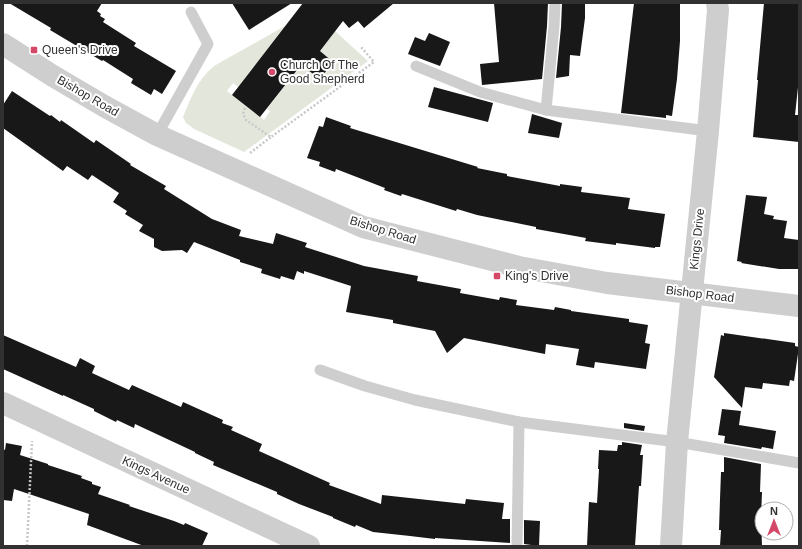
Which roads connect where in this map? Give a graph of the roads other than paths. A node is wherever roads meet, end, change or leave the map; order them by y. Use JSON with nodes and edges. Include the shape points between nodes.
{"nodes":[{"id":1,"x":555,"y":3,"type":"edge"},
{"id":2,"x":718,"y":3,"type":"edge"},
{"id":3,"x":191,"y":12,"type":"dead end"},
{"id":4,"x":3,"y":44,"type":"edge"},
{"id":5,"x":416,"y":66,"type":"dead end"},
{"id":6,"x":546,"y":110,"type":"junction"},
{"id":7,"x":708,"y":131,"type":"junction"},
{"id":8,"x":157,"y":135,"type":"junction"},
{"id":9,"x":692,"y":293,"type":"junction"},
{"id":10,"x":799,"y":306,"type":"edge"},
{"id":11,"x":320,"y":370,"type":"dead end"},
{"id":12,"x":3,"y":403,"type":"edge"},
{"id":13,"x":519,"y":422,"type":"junction"},
{"id":14,"x":677,"y":442,"type":"junction"},
{"id":15,"x":799,"y":463,"type":"edge"},
{"id":16,"x":309,"y":546,"type":"edge"},
{"id":17,"x":517,"y":546,"type":"edge"},
{"id":18,"x":671,"y":546,"type":"edge"}],
"edges":[{"from":1,"to":6,"type":"lane"},
{"from":2,"to":7,"type":"street","name":"Kings Drive"},
{"from":3,"to":8,"type":"lane","via":[[208,44]]},
{"from":4,"to":8,"type":"street","name":"Bishop Road","via":[[53,76]]},
{"from":5,"to":6,"type":"lane","via":[[480,92]]},
{"from":6,"to":7,"type":"lane"},
{"from":7,"to":9,"type":"street","name":"Kings Drive"},
{"from":8,"to":9,"type":"street","name":"Bishop Road","via":[[363,227],[519,268],[607,283]]},
{"from":9,"to":10,"type":"street","name":"Bishop Road"},
{"from":9,"to":14,"type":"street","name":"Kings Drive"},
{"from":11,"to":13,"type":"lane","via":[[415,400]]},
{"from":12,"to":16,"type":"street","name":"Kings Avenue"},
{"from":13,"to":14,"type":"lane"},
{"from":13,"to":17,"type":"lane"},
{"from":14,"to":15,"type":"lane"},
{"from":14,"to":18,"type":"street","name":"Kings Drive"}]}
